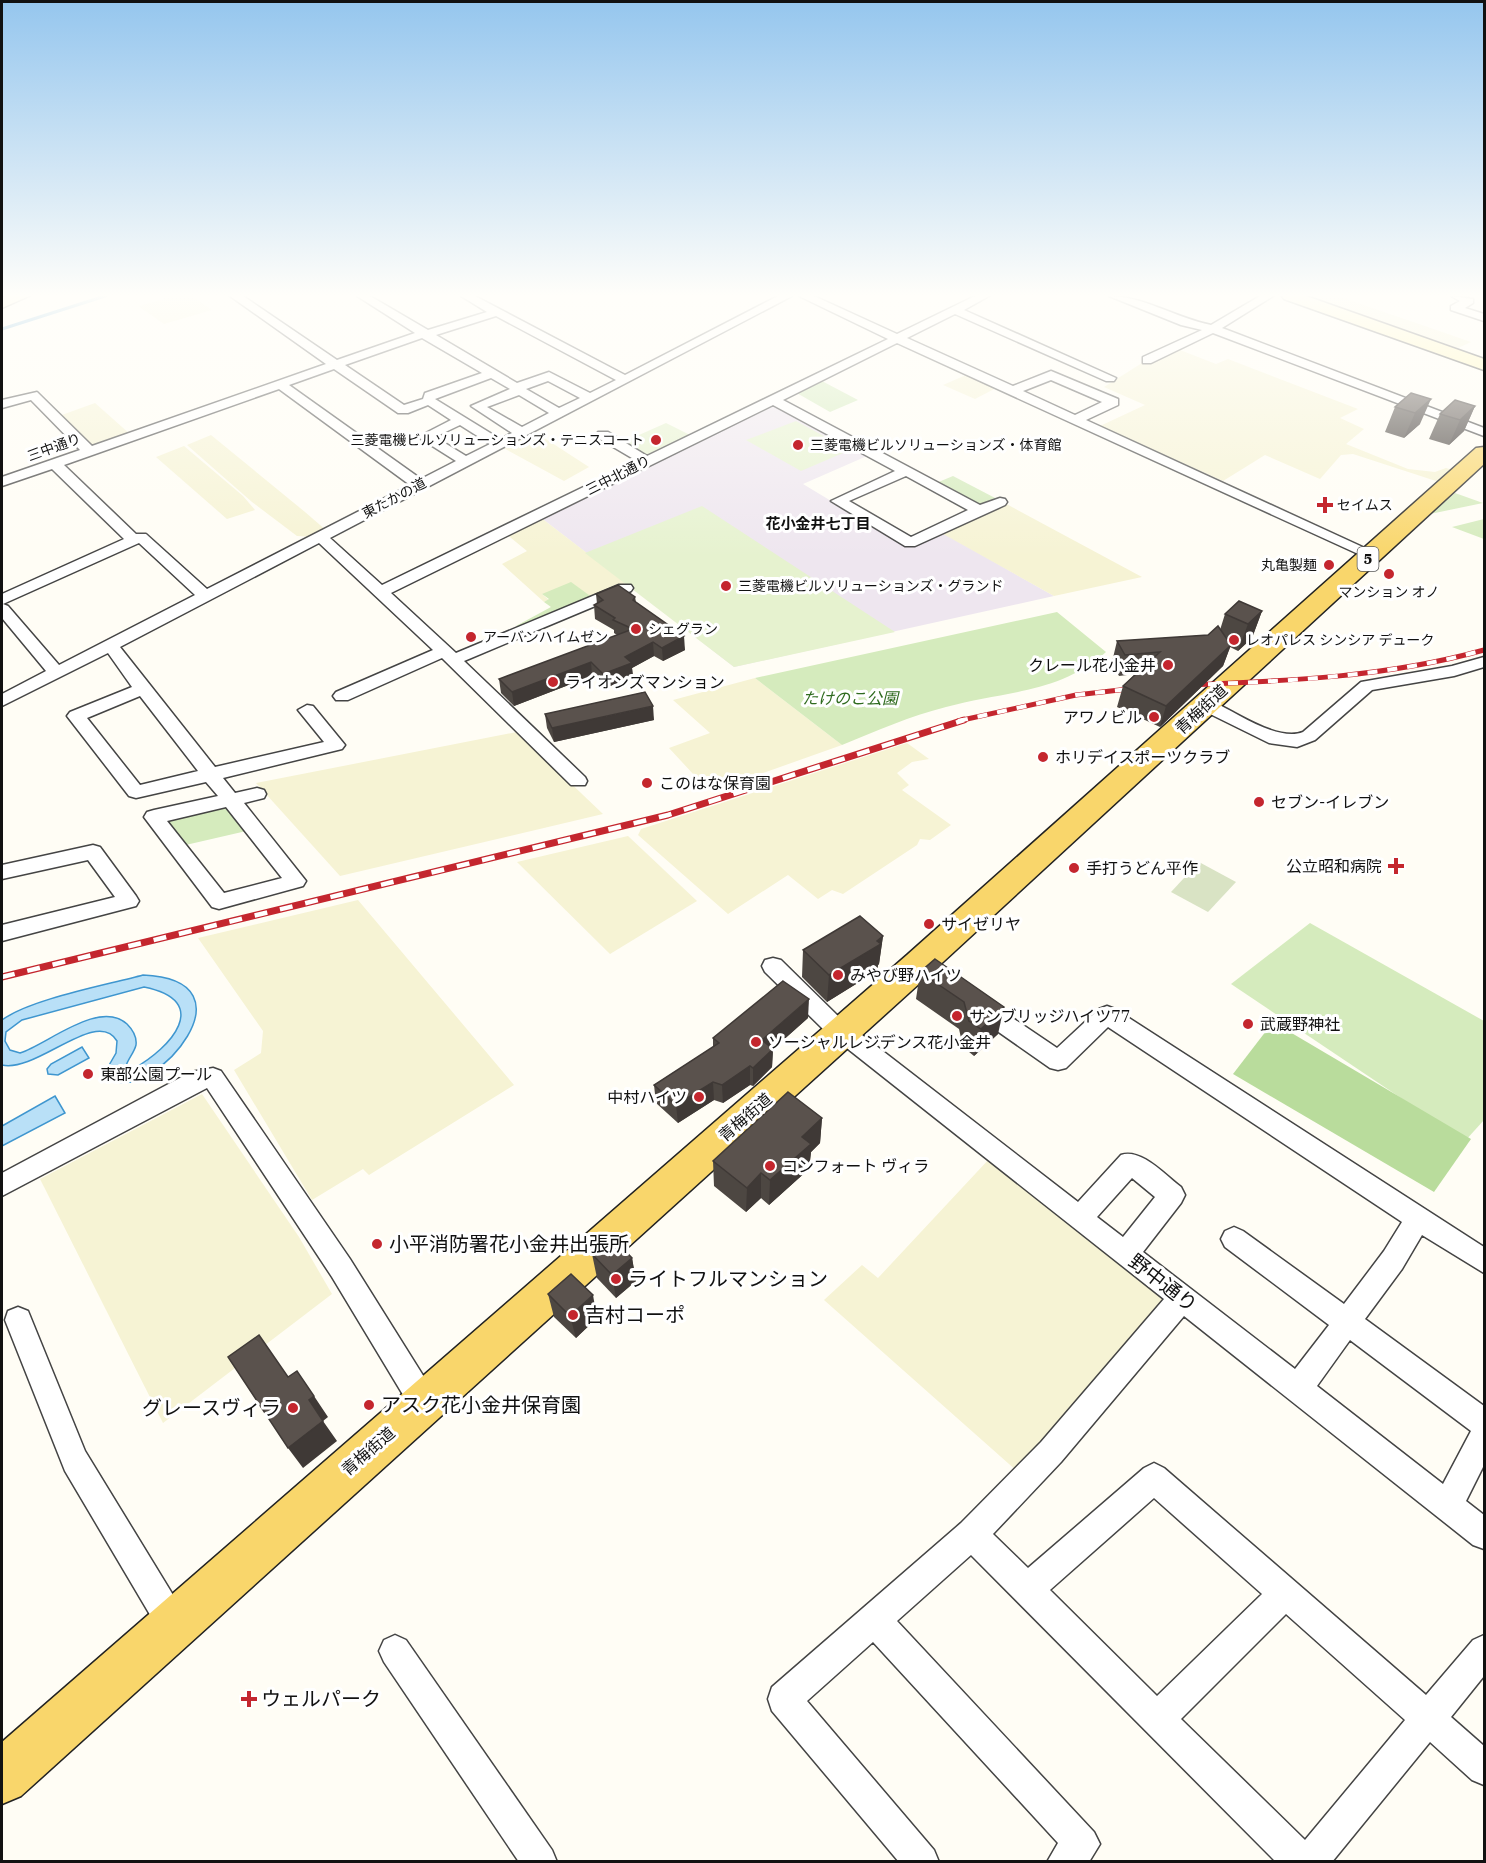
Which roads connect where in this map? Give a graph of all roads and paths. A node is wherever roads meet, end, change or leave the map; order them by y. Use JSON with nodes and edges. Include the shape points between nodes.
{"nodes":[{"id":1,"x":283,"y":383,"type":"edge"},
{"id":2,"x":364,"y":383,"type":"edge"},
{"id":3,"x":466,"y":383,"type":"edge"},
{"id":4,"x":508,"y":383,"type":"edge"},
{"id":5,"x":533,"y":383,"type":"edge"},
{"id":6,"x":562,"y":383,"type":"edge"},
{"id":7,"x":617,"y":383,"type":"edge"},
{"id":8,"x":808,"y":383,"type":"edge"},
{"id":9,"x":999,"y":383,"type":"edge"},
{"id":10,"x":1032,"y":383,"type":"edge"},
{"id":11,"x":1069,"y":383,"type":"edge"},
{"id":12,"x":1356,"y":383,"type":"edge"},
{"id":13,"x":280,"y":384,"type":"junction"},
{"id":14,"x":519,"y":389,"type":"junction"},
{"id":15,"x":1015,"y":390,"type":"junction"},
{"id":16,"x":590,"y":398,"type":"junction"},
{"id":17,"x":774,"y":400,"type":"junction"},
{"id":18,"x":428,"y":401,"type":"junction"},
{"id":19,"x":2,"y":404,"type":"edge"},
{"id":20,"x":558,"y":413,"type":"junction"},
{"id":21,"x":1077,"y":419,"type":"junction"},
{"id":22,"x":461,"y":420,"type":"junction"},
{"id":23,"x":1485,"y":432,"type":"edge"},
{"id":24,"x":522,"y":433,"type":"junction"},
{"id":25,"x":603,"y":435,"type":"dead end"},
{"id":26,"x":499,"y":444,"type":"junction"},
{"id":27,"x":89,"y":451,"type":"junction"},
{"id":28,"x":465,"y":461,"type":"junction"},
{"id":29,"x":646,"y":461,"type":"junction"},
{"id":30,"x":1480,"y":461,"type":"edge"},
{"id":31,"x":54,"y":463,"type":"junction"},
{"id":32,"x":906,"y":471,"type":"junction"},
{"id":33,"x":2,"y":482,"type":"edge"},
{"id":34,"x":420,"y":485,"type":"junction"},
{"id":35,"x":1000,"y":502,"type":"dead end"},
{"id":36,"x":979,"y":510,"type":"junction"},
{"id":37,"x":321,"y":537,"type":"junction"},
{"id":38,"x":134,"y":539,"type":"junction"},
{"id":39,"x":1372,"y":555,"type":"junction"},
{"id":40,"x":625,"y":588,"type":"edge"},
{"id":41,"x":381,"y":592,"type":"junction"},
{"id":42,"x":206,"y":596,"type":"junction"},
{"id":43,"x":2,"y":600,"type":"edge"},
{"id":44,"x":2,"y":609,"type":"edge"},
{"id":45,"x":111,"y":646,"type":"junction"},
{"id":46,"x":449,"y":656,"type":"junction"},
{"id":47,"x":1485,"y":662,"type":"edge"},
{"id":48,"x":57,"y":673,"type":"junction"},
{"id":49,"x":142,"y":688,"type":"junction"},
{"id":50,"x":342,"y":696,"type":"dead end"},
{"id":51,"x":2,"y":701,"type":"edge"},
{"id":52,"x":1206,"y":705,"type":"junction"},
{"id":53,"x":307,"y":710,"type":"dead end"},
{"id":54,"x":209,"y":773,"type":"junction"},
{"id":55,"x":578,"y":781,"type":"dead end"},
{"id":56,"x":257,"y":794,"type":"dead end"},
{"id":57,"x":232,"y":800,"type":"junction"},
{"id":58,"x":2,"y":872,"type":"edge"},
{"id":59,"x":2,"y":933,"type":"edge"},
{"id":60,"x":773,"y":966,"type":"dead end"},
{"id":61,"x":960,"y":993,"type":"edge"},
{"id":62,"x":843,"y":1032,"type":"junction"},
{"id":63,"x":2,"y":1185,"type":"edge"},
{"id":64,"x":1419,"y":1217,"type":"junction"},
{"id":65,"x":1080,"y":1218,"type":"junction"},
{"id":66,"x":1234,"y":1239,"type":"dead end"},
{"id":67,"x":1126,"y":1253,"type":"junction"},
{"id":68,"x":1485,"y":1261,"type":"edge"},
{"id":69,"x":1182,"y":1298,"type":"junction"},
{"id":70,"x":18,"y":1320,"type":"dead end"},
{"id":71,"x":1347,"y":1320,"type":"junction"},
{"id":72,"x":1298,"y":1388,"type":"junction"},
{"id":73,"x":424,"y":1403,"type":"junction"},
{"id":74,"x":1485,"y":1423,"type":"edge"},
{"id":75,"x":1485,"y":1436,"type":"edge"},
{"id":76,"x":1448,"y":1506,"type":"junction"},
{"id":77,"x":972,"y":1534,"type":"junction"},
{"id":78,"x":1485,"y":1534,"type":"edge"},
{"id":79,"x":1027,"y":1590,"type":"junction"},
{"id":80,"x":1285,"y":1593,"type":"junction"},
{"id":81,"x":873,"y":1619,"type":"junction"},
{"id":82,"x":173,"y":1624,"type":"junction"},
{"id":83,"x":395,"y":1651,"type":"dead end"},
{"id":84,"x":1485,"y":1651,"type":"edge"},
{"id":85,"x":1428,"y":1718,"type":"junction"},
{"id":86,"x":1156,"y":1720,"type":"junction"},
{"id":87,"x":1485,"y":1768,"type":"edge"},
{"id":88,"x":2,"y":1777,"type":"edge"},
{"id":89,"x":540,"y":1862,"type":"edge"},
{"id":90,"x":922,"y":1862,"type":"edge"},
{"id":91,"x":1064,"y":1862,"type":"edge"},
{"id":92,"x":1309,"y":1862,"type":"edge"}],
"edges":[{"from":1,"to":13,"type":"street","name":"三中通り"},
{"from":2,"to":18,"type":"street","via":[[403,410]]},
{"from":3,"to":18,"type":"street","via":[[430,396]]},
{"from":4,"to":14,"type":"street"},
{"from":5,"to":14,"type":"street"},
{"from":6,"to":16,"type":"street"},
{"from":7,"to":16,"type":"street","name":"東たかの道"},
{"from":8,"to":17,"type":"street","name":"三中北通り"},
{"from":9,"to":15,"type":"street"},
{"from":10,"to":15,"type":"street"},
{"from":11,"to":21,"type":"street","via":[[1113,402]]},
{"from":12,"to":23,"type":"street"},
{"from":13,"to":27,"type":"street","name":"三中通り"},
{"from":13,"to":34,"type":"street"},
{"from":14,"to":20,"type":"street"},
{"from":14,"to":24,"type":"street","via":[[477,406]]},
{"from":15,"to":21,"type":"street"},
{"from":16,"to":20,"type":"street","name":"東たかの道"},
{"from":17,"to":29,"type":"street","name":"三中北通り"},
{"from":17,"to":32,"type":"street"},
{"from":18,"to":22,"type":"street"},
{"from":19,"to":27,"type":"street","via":[[33,395]]},
{"from":20,"to":24,"type":"street","name":"東たかの道"},
{"from":21,"to":39,"type":"street"},
{"from":22,"to":26,"type":"street"},
{"from":22,"to":28,"type":"street","via":[[425,437]]},
{"from":24,"to":26,"type":"street","name":"東たかの道"},
{"from":25,"to":29,"type":"street"},
{"from":26,"to":28,"type":"street","name":"東たかの道"},
{"from":27,"to":31,"type":"street","name":"三中通り"},
{"from":28,"to":34,"type":"street","name":"東たかの道"},
{"from":29,"to":41,"type":"street","name":"三中北通り"},
{"from":30,"to":39,"type":"main road","name":"青梅街道","number":"5"},
{"from":31,"to":33,"type":"street","name":"三中通り"},
{"from":31,"to":38,"type":"street"},
{"from":32,"to":36,"type":"street"},
{"from":32,"to":36,"type":"street","via":[[838,501],[910,543]]},
{"from":34,"to":37,"type":"street","name":"東たかの道"},
{"from":35,"to":36,"type":"street"},
{"from":37,"to":41,"type":"street"},
{"from":37,"to":42,"type":"street","name":"東たかの道"},
{"from":38,"to":42,"type":"street","via":[[141,537]]},
{"from":38,"to":43,"type":"street"},
{"from":39,"to":52,"type":"main road","name":"青梅街道","number":"5"},
{"from":40,"to":46,"type":"street"},
{"from":41,"to":46,"type":"street"},
{"from":42,"to":45,"type":"street","name":"東たかの道"},
{"from":44,"to":48,"type":"street"},
{"from":45,"to":48,"type":"street","name":"東たかの道"},
{"from":45,"to":49,"type":"street"},
{"from":46,"to":50,"type":"street"},
{"from":46,"to":55,"type":"street"},
{"from":47,"to":52,"type":"street","via":[[1367,686],[1309,736],[1297,741],[1275,739]]},
{"from":48,"to":51,"type":"street","name":"東たかの道"},
{"from":49,"to":54,"type":"street"},
{"from":49,"to":54,"type":"street","via":[[76,716],[136,792]]},
{"from":52,"to":62,"type":"main road","name":"青梅街道","number":"5","via":[[929,972]]},
{"from":53,"to":54,"type":"street","via":[[336,745]]},
{"from":54,"to":57,"type":"street"},
{"from":56,"to":57,"type":"street"},
{"from":57,"to":57,"type":"street","via":[[255,829],[297,881],[219,902],[154,817]]},
{"from":58,"to":59,"type":"street","via":[[93,852],[129,901]]},
{"from":60,"to":62,"type":"street","name":"野中通り"},
{"from":61,"to":64,"type":"street","via":[[1058,1061],[1107,1015]]},
{"from":62,"to":65,"type":"street","name":"野中通り"},
{"from":62,"to":73,"type":"main road","name":"青梅街道","number":"5"},
{"from":63,"to":73,"type":"street","via":[[199,1079],[213,1078],[341,1268]]},
{"from":64,"to":68,"type":"street"},
{"from":64,"to":71,"type":"street","via":[[1393,1260]]},
{"from":65,"to":67,"type":"street","name":"野中通り"},
{"from":65,"to":67,"type":"street","via":[[1130,1163],[1172,1195]]},
{"from":66,"to":71,"type":"street"},
{"from":67,"to":69,"type":"street","name":"野中通り"},
{"from":69,"to":72,"type":"street","name":"野中通り"},
{"from":69,"to":77,"type":"street","via":[[1051,1452]]},
{"from":70,"to":82,"type":"street","via":[[75,1461]]},
{"from":71,"to":72,"type":"street"},
{"from":71,"to":74,"type":"street"},
{"from":72,"to":76,"type":"street","name":"野中通り"},
{"from":73,"to":82,"type":"main road","name":"青梅街道","number":"5"},
{"from":75,"to":76,"type":"street"},
{"from":76,"to":78,"type":"street","name":"野中通り"},
{"from":77,"to":79,"type":"street"},
{"from":77,"to":81,"type":"street"},
{"from":79,"to":80,"type":"street","via":[[1154,1478]]},
{"from":79,"to":86,"type":"street"},
{"from":80,"to":85,"type":"street"},
{"from":80,"to":86,"type":"street"},
{"from":81,"to":90,"type":"street","via":[[784,1698]]},
{"from":81,"to":91,"type":"street","via":[[1082,1844]]},
{"from":82,"to":88,"type":"main road","name":"青梅街道","number":"5"},
{"from":83,"to":89,"type":"street"},
{"from":84,"to":85,"type":"street"},
{"from":85,"to":87,"type":"street"},
{"from":85,"to":92,"type":"street"},
{"from":86,"to":92,"type":"street","via":[[1290,1851]]}]}
